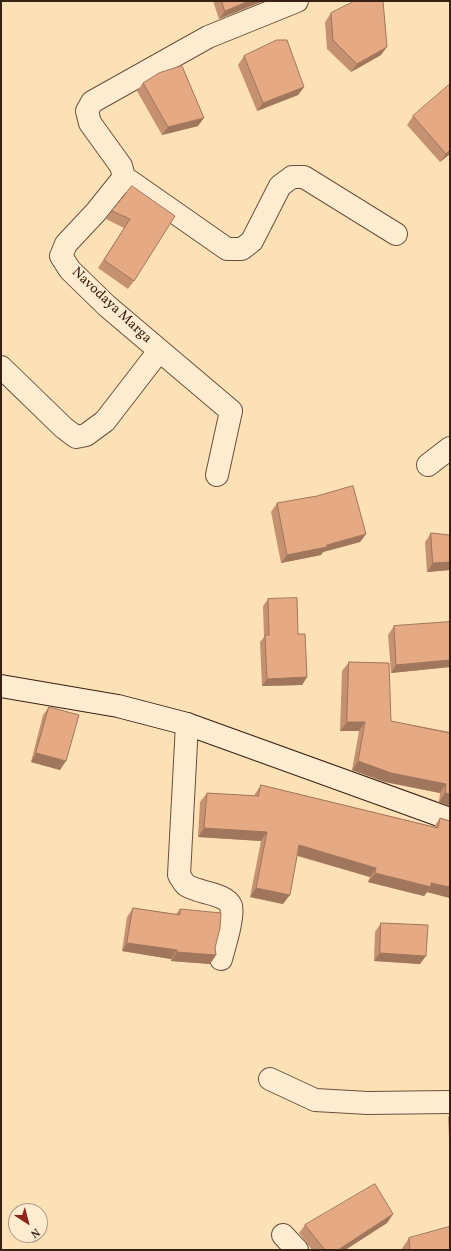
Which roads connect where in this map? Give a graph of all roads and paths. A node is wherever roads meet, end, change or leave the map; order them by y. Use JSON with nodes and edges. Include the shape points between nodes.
{"nodes":[{"id":1,"x":297,"y":1,"type":"edge"},
{"id":2,"x":124,"y":177,"type":"junction"},
{"id":3,"x":396,"y":234,"type":"dead end"},
{"id":4,"x":159,"y":351,"type":"junction"},
{"id":5,"x":1,"y":367,"type":"edge"},
{"id":6,"x":450,"y":448,"type":"edge"},
{"id":7,"x":428,"y":465,"type":"dead end"},
{"id":8,"x":217,"y":475,"type":"dead end"},
{"id":9,"x":1,"y":686,"type":"edge"},
{"id":10,"x":187,"y":724,"type":"junction"},
{"id":11,"x":450,"y":819,"type":"edge"},
{"id":12,"x":222,"y":959,"type":"dead end"},
{"id":13,"x":270,"y":1079,"type":"dead end"},
{"id":14,"x":450,"y":1102,"type":"edge"}],
"edges":[{"from":1,"to":2,"type":"street","via":[[208,36],[92,102],[87,111],[90,123],[121,166]]},
{"from":2,"to":3,"type":"street","via":[[227,249],[242,249],[252,241],[280,186],[292,177],[304,177]]},
{"from":2,"to":4,"type":"street","name":"Navodaya Marga","via":[[66,244],[61,256],[70,270],[106,306]]},
{"from":4,"to":5,"type":"street","via":[[105,421],[86,435],[76,437]]},
{"from":4,"to":8,"type":"street","name":"Navodaya Marga","via":[[231,411]]},
{"from":6,"to":7,"type":"street"},
{"from":9,"to":10,"type":"street","via":[[118,706]]},
{"from":10,"to":11,"type":"street"},
{"from":10,"to":12,"type":"street","via":[[179,875],[194,889],[225,899],[230,906],[231,917]]},
{"from":13,"to":14,"type":"street","via":[[315,1100],[368,1103]]}]}
